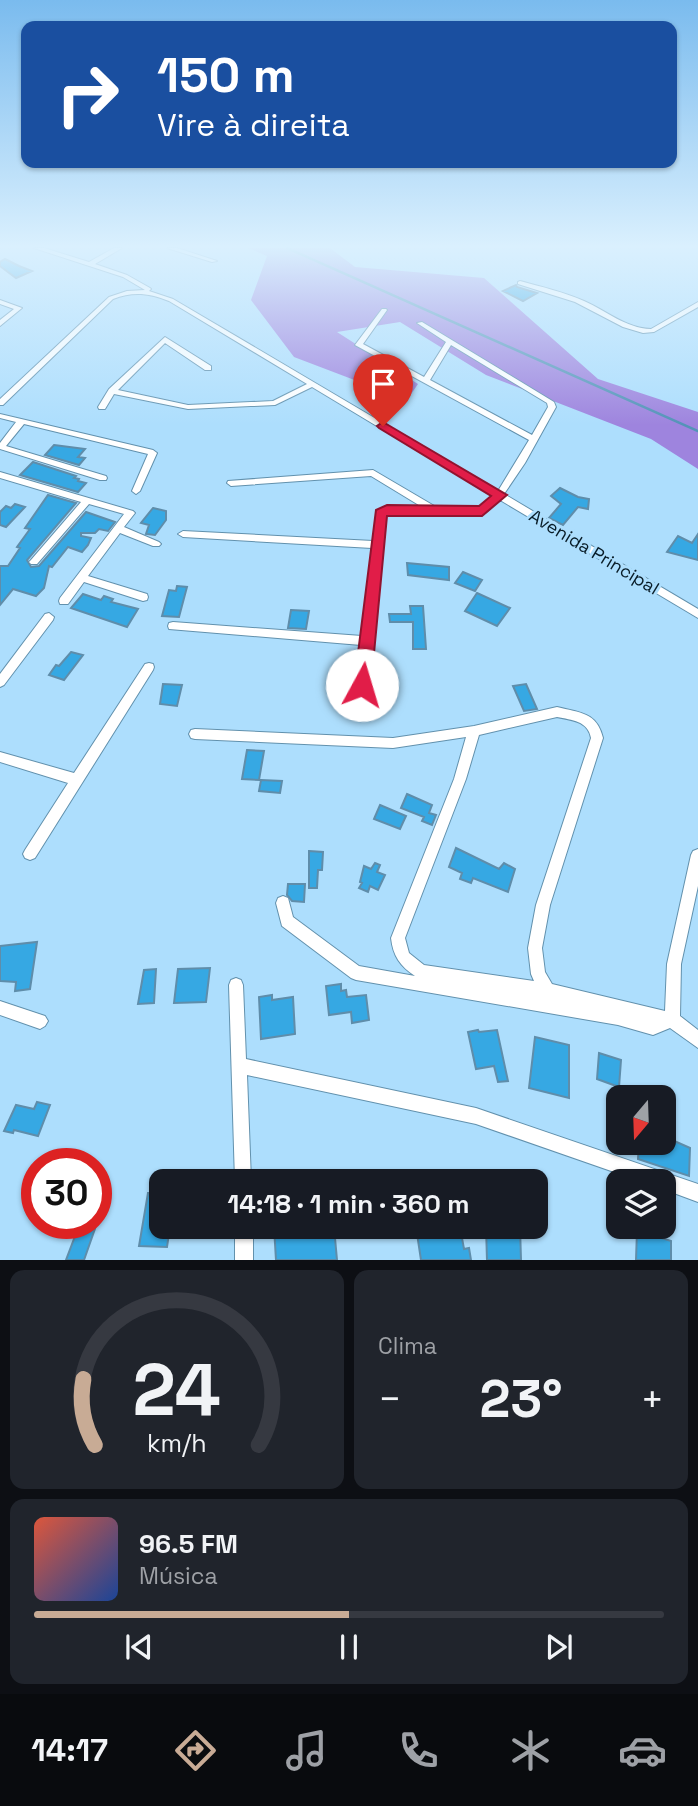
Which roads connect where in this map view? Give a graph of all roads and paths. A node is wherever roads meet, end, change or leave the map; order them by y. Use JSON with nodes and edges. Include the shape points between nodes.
{"nodes":[{"id":1,"x":15,"y":307,"type":"edge"},
{"id":2,"x":102,"y":307,"type":"edge"},
{"id":3,"x":184,"y":307,"type":"edge"},
{"id":4,"x":590,"y":307,"type":"edge"},
{"id":5,"x":693,"y":307,"type":"edge"},
{"id":6,"x":384,"y":310,"type":"dead end"},
{"id":7,"x":420,"y":323,"type":"dead end"},
{"id":8,"x":0,"y":324,"type":"edge"},
{"id":9,"x":450,"y":341,"type":"junction"},
{"id":10,"x":208,"y":368,"type":"dead end"},
{"id":11,"x":426,"y":381,"type":"junction"},
{"id":12,"x":313,"y":384,"type":"junction"},
{"id":13,"x":0,"y":389,"type":"edge"},
{"id":14,"x":112,"y":391,"type":"junction"},
{"id":15,"x":8,"y":396,"type":"junction"},
{"id":16,"x":0,"y":403,"type":"edge"},
{"id":17,"x":102,"y":407,"type":"dead end"},
{"id":18,"x":0,"y":416,"type":"edge"},
{"id":19,"x":21,"y":422,"type":"junction"},
{"id":20,"x":533,"y":439,"type":"junction"},
{"id":21,"x":103,"y":478,"type":"dead end"},
{"id":22,"x":2,"y":479,"type":"edge"},
{"id":23,"x":231,"y":483,"type":"dead end"},
{"id":24,"x":136,"y":491,"type":"dead end"},
{"id":25,"x":500,"y":495,"type":"junction"},
{"id":26,"x":88,"y":500,"type":"junction"},
{"id":27,"x":434,"y":511,"type":"junction"},
{"id":28,"x":120,"y":529,"type":"junction"},
{"id":29,"x":183,"y":534,"type":"dead end"},
{"id":30,"x":156,"y":544,"type":"dead end"},
{"id":31,"x":376,"y":545,"type":"junction"},
{"id":32,"x":34,"y":562,"type":"dead end"},
{"id":33,"x":84,"y":578,"type":"junction"},
{"id":34,"x":143,"y":597,"type":"dead end"},
{"id":35,"x":64,"y":601,"type":"dead end"},
{"id":36,"x":698,"y":614,"type":"edge"},
{"id":37,"x":49,"y":617,"type":"dead end"},
{"id":38,"x":173,"y":626,"type":"dead end"},
{"id":39,"x":367,"y":640,"type":"junction"},
{"id":40,"x":149,"y":667,"type":"dead end"},
{"id":41,"x":0,"y":682,"type":"edge"},
{"id":42,"x":362,"y":685,"type":"dead end"},
{"id":43,"x":474,"y":730,"type":"junction"},
{"id":44,"x":195,"y":734,"type":"dead end"},
{"id":45,"x":0,"y":757,"type":"edge"},
{"id":46,"x":78,"y":779,"type":"junction"},
{"id":47,"x":30,"y":854,"type":"dead end"},
{"id":48,"x":698,"y":855,"type":"edge"},
{"id":49,"x":283,"y":903,"type":"dead end"},
{"id":50,"x":236,"y":985,"type":"dead end"},
{"id":51,"x":547,"y":990,"type":"junction"},
{"id":52,"x":0,"y":1008,"type":"edge"},
{"id":53,"x":673,"y":1020,"type":"junction"},
{"id":54,"x":40,"y":1021,"type":"dead end"},
{"id":55,"x":698,"y":1040,"type":"edge"},
{"id":56,"x":241,"y":1066,"type":"junction"},
{"id":57,"x":243,"y":1169,"type":"edge"},
{"id":58,"x":698,"y":1193,"type":"edge"},
{"id":59,"x":244,"y":1239,"type":"edge"},
{"id":60,"x":244,"y":1260,"type":"edge"}],
"edges":[{"from":1,"to":8,"type":"street","via":[[19,308]]},
{"from":2,"to":15,"type":"street"},
{"from":3,"to":12,"type":"street","name":"Avenida Principal"},
{"from":4,"to":5,"type":"street","via":[[624,326],[652,331]]},
{"from":6,"to":11,"type":"street","via":[[359,345]]},
{"from":7,"to":9,"type":"street"},
{"from":9,"to":11,"type":"street"},
{"from":9,"to":20,"type":"street","via":[[552,404]]},
{"from":10,"to":14,"type":"street","via":[[165,339]]},
{"from":11,"to":20,"type":"street"},
{"from":12,"to":14,"type":"street","via":[[275,403],[188,407]]},
{"from":12,"to":25,"type":"street","name":"Avenida Principal"},
{"from":13,"to":15,"type":"street"},
{"from":14,"to":17,"type":"street"},
{"from":15,"to":16,"type":"street"},
{"from":18,"to":19,"type":"street"},
{"from":19,"to":21,"type":"street","via":[[1,447]]},
{"from":19,"to":24,"type":"street","via":[[153,453]]},
{"from":20,"to":25,"type":"street"},
{"from":22,"to":26,"type":"street"},
{"from":23,"to":27,"type":"street","via":[[373,472]]},
{"from":25,"to":27,"type":"street","via":[[482,511]]},
{"from":25,"to":36,"type":"street","name":"Avenida Principal"},
{"from":26,"to":28,"type":"street","via":[[130,513]]},
{"from":26,"to":32,"type":"street"},
{"from":27,"to":31,"type":"street","via":[[387,510],[381,514]]},
{"from":28,"to":30,"type":"street"},
{"from":28,"to":33,"type":"street"},
{"from":29,"to":31,"type":"street"},
{"from":31,"to":39,"type":"street"},
{"from":33,"to":34,"type":"street"},
{"from":33,"to":35,"type":"street"},
{"from":37,"to":41,"type":"street"},
{"from":38,"to":39,"type":"street"},
{"from":39,"to":42,"type":"street"},
{"from":40,"to":46,"type":"street"},
{"from":43,"to":44,"type":"street","via":[[393,743]]},
{"from":43,"to":51,"type":"street","via":[[460,779],[398,938],[398,952],[422,972]]},
{"from":43,"to":51,"type":"street","via":[[557,712],[586,719],[595,728],[597,738],[543,905],[535,948],[538,974]]},
{"from":45,"to":46,"type":"street"},
{"from":46,"to":47,"type":"street"},
{"from":48,"to":53,"type":"street","via":[[674,964]]},
{"from":49,"to":53,"type":"street","via":[[287,921],[356,973],[653,1027]]},
{"from":50,"to":56,"type":"street"},
{"from":51,"to":53,"type":"street"},
{"from":52,"to":54,"type":"street"},
{"from":53,"to":55,"type":"street"},
{"from":56,"to":57,"type":"street"},
{"from":56,"to":58,"type":"street","via":[[476,1116]]},
{"from":59,"to":60,"type":"street"}]}
